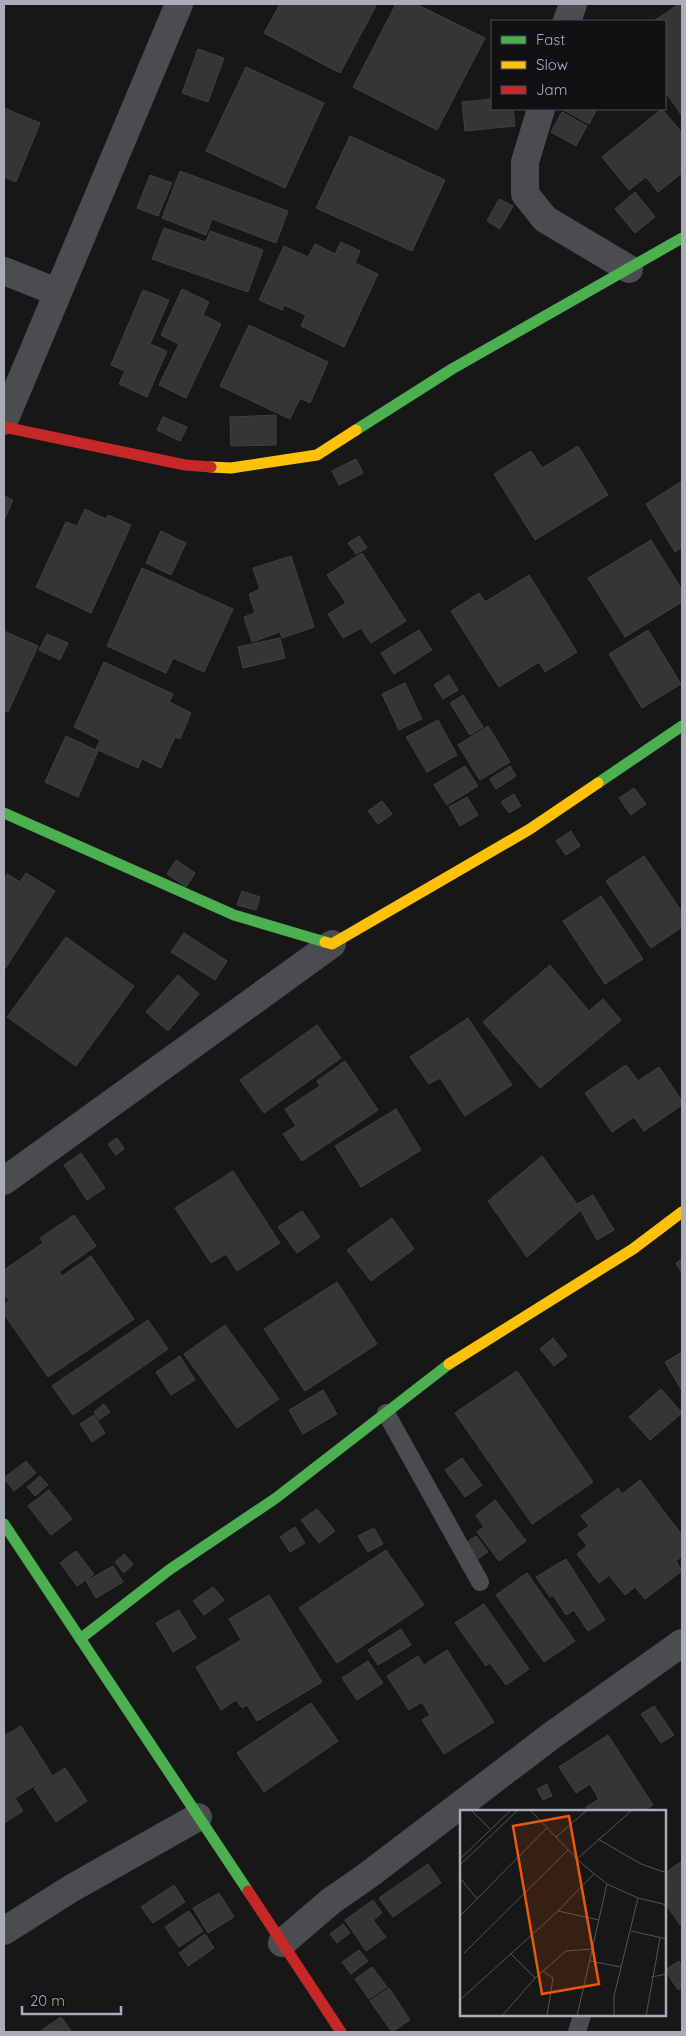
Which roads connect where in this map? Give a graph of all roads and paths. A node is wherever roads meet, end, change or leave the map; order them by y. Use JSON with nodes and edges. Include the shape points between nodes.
{"nodes":[{"id":1,"x":179,"y":4,"type":"edge"},
{"id":2,"x":573,"y":4,"type":"edge"},
{"id":3,"x":567,"y":20,"type":"edge"},
{"id":4,"x":541,"y":110,"type":"edge"},
{"id":5,"x":682,"y":238,"type":"edge"},
{"id":6,"x":629,"y":270,"type":"junction"},
{"id":7,"x":4,"y":271,"type":"edge"},
{"id":8,"x":58,"y":292,"type":"junction"},
{"id":9,"x":4,"y":422,"type":"edge"},
{"id":10,"x":4,"y":427,"type":"edge"},
{"id":11,"x":682,"y":726,"type":"edge"},
{"id":12,"x":4,"y":813,"type":"edge"},
{"id":13,"x":332,"y":944,"type":"junction"},
{"id":14,"x":4,"y":1181,"type":"edge"},
{"id":15,"x":682,"y":1212,"type":"edge"},
{"id":16,"x":386,"y":1413,"type":"junction"},
{"id":17,"x":4,"y":1524,"type":"edge"},
{"id":18,"x":480,"y":1582,"type":"dead end"},
{"id":19,"x":80,"y":1639,"type":"junction"},
{"id":20,"x":682,"y":1643,"type":"edge"},
{"id":21,"x":198,"y":1816,"type":"junction"},
{"id":22,"x":4,"y":1931,"type":"edge"},
{"id":23,"x":282,"y":1944,"type":"junction"},
{"id":24,"x":582,"y":2016,"type":"edge"},
{"id":25,"x":341,"y":2032,"type":"edge"},
{"id":26,"x":578,"y":2032,"type":"edge"}],
"edges":[{"from":1,"to":8,"type":"street"},
{"from":2,"to":3,"type":"street"},
{"from":4,"to":6,"type":"street","via":[[526,162],[525,194],[545,219]]},
{"from":5,"to":6,"type":"street"},
{"from":6,"to":10,"type":"street","via":[[452,369],[317,455],[231,468],[185,465]]},
{"from":7,"to":8,"type":"street"},
{"from":8,"to":9,"type":"street"},
{"from":11,"to":13,"type":"street","via":[[530,829]]},
{"from":12,"to":13,"type":"street","via":[[234,915]]},
{"from":13,"to":14,"type":"street"},
{"from":15,"to":16,"type":"street","via":[[633,1249],[457,1358]]},
{"from":16,"to":18,"type":"lane"},
{"from":16,"to":19,"type":"street","via":[[276,1498],[169,1570]]},
{"from":17,"to":19,"type":"street"},
{"from":19,"to":21,"type":"street"},
{"from":20,"to":23,"type":"street","via":[[550,1736],[331,1901]]},
{"from":21,"to":22,"type":"street"},
{"from":21,"to":23,"type":"street"},
{"from":23,"to":25,"type":"street"},
{"from":24,"to":26,"type":"lane"}]}
